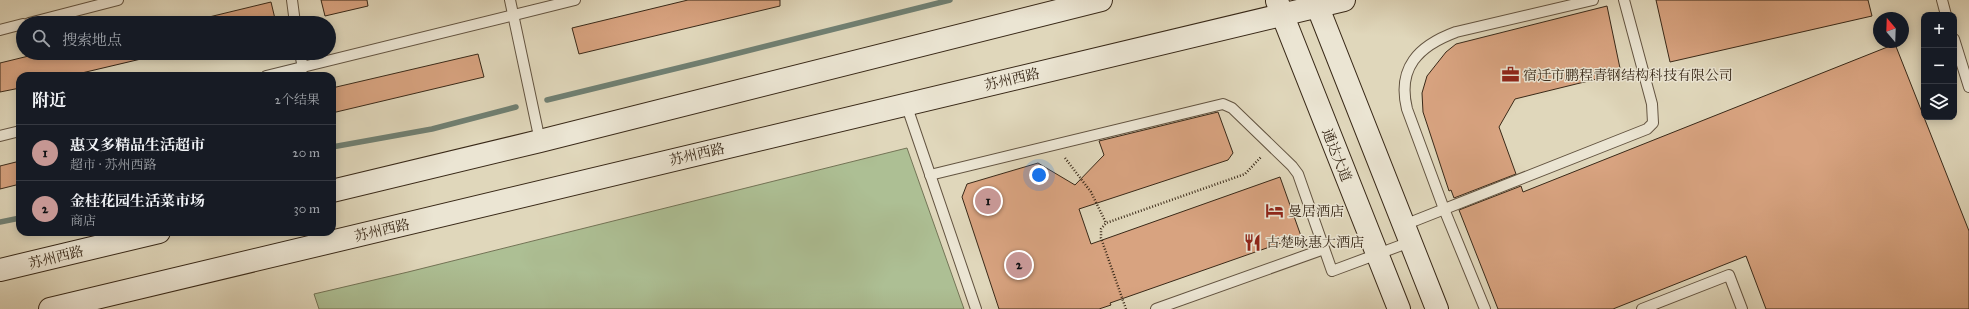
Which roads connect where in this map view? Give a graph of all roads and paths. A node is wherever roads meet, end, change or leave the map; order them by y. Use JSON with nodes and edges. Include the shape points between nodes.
{"nodes":[{"id":1,"x":118,"y":0,"type":"edge"},
{"id":2,"x":292,"y":0,"type":"edge"},
{"id":3,"x":510,"y":0,"type":"edge"},
{"id":4,"x":575,"y":0,"type":"edge"},
{"id":5,"x":1101,"y":0,"type":"edge"},
{"id":6,"x":1344,"y":0,"type":"edge"},
{"id":7,"x":1593,"y":0,"type":"edge"},
{"id":8,"x":1624,"y":0,"type":"edge"},
{"id":9,"x":1942,"y":0,"type":"edge"},
{"id":10,"x":1316,"y":3,"type":"edge"},
{"id":11,"x":1279,"y":7,"type":"edge"},
{"id":12,"x":1945,"y":12,"type":"edge"},
{"id":13,"x":56,"y":16,"type":"edge"},
{"id":14,"x":294,"y":16,"type":"edge"},
{"id":15,"x":513,"y":16,"type":"junction"},
{"id":16,"x":16,"y":26,"type":"edge"},
{"id":17,"x":0,"y":30,"type":"edge"},
{"id":18,"x":1957,"y":48,"type":"edge"},
{"id":19,"x":301,"y":60,"type":"edge"},
{"id":20,"x":335,"y":60,"type":"edge"},
{"id":21,"x":336,"y":60,"type":"edge"},
{"id":22,"x":303,"y":68,"type":"junction"},
{"id":23,"x":284,"y":72,"type":"edge"},
{"id":24,"x":1969,"y":87,"type":"edge"},
{"id":25,"x":906,"y":104,"type":"junction"},
{"id":26,"x":16,"y":132,"type":"edge"},
{"id":27,"x":0,"y":136,"type":"edge"},
{"id":28,"x":540,"y":141,"type":"junction"},
{"id":29,"x":1055,"y":145,"type":"junction"},
{"id":30,"x":1272,"y":146,"type":"junction"},
{"id":31,"x":930,"y":175,"type":"junction"},
{"id":32,"x":336,"y":189,"type":"edge"},
{"id":33,"x":1444,"y":209,"type":"junction"},
{"id":34,"x":1106,"y":223,"type":"junction"},
{"id":35,"x":1407,"y":234,"type":"junction"},
{"id":36,"x":143,"y":236,"type":"edge"},
{"id":37,"x":1324,"y":249,"type":"junction"},
{"id":38,"x":1377,"y":254,"type":"junction"},
{"id":39,"x":0,"y":270,"type":"edge"},
{"id":40,"x":50,"y":309,"type":"edge"},
{"id":41,"x":976,"y":309,"type":"edge"},
{"id":42,"x":1126,"y":309,"type":"edge"},
{"id":43,"x":1156,"y":309,"type":"edge"},
{"id":44,"x":1399,"y":309,"type":"edge"},
{"id":45,"x":1437,"y":309,"type":"edge"},
{"id":46,"x":1485,"y":309,"type":"edge"},
{"id":47,"x":1642,"y":309,"type":"edge"},
{"id":48,"x":1742,"y":309,"type":"edge"}],
"edges":[{"from":1,"to":13,"type":"lane"},
{"from":2,"to":14,"type":"lane"},
{"from":3,"to":15,"type":"lane"},
{"from":4,"to":15,"type":"lane"},
{"from":5,"to":28,"type":"main road"},
{"from":6,"to":10,"type":"main road","name":"苏州西路"},
{"from":7,"to":33,"type":"lane","via":[[1456,32],[1430,45],[1419,53],[1410,65],[1403,94]]},
{"from":8,"to":33,"type":"lane","via":[[1652,104],[1653,123],[1647,129]]},
{"from":9,"to":12,"type":"lane"},
{"from":10,"to":11,"type":"main road","name":"苏州西路"},
{"from":10,"to":35,"type":"main road"},
{"from":11,"to":25,"type":"main road","name":"苏州西路"},
{"from":11,"to":38,"type":"main road","name":"通达大道"},
{"from":15,"to":21,"type":"lane"},
{"from":15,"to":28,"type":"lane"},
{"from":16,"to":17,"type":"lane"},
{"from":18,"to":24,"type":"lane"},
{"from":19,"to":22,"type":"lane"},
{"from":20,"to":22,"type":"lane"},
{"from":22,"to":23,"type":"lane"},
{"from":25,"to":31,"type":"lane"},
{"from":25,"to":40,"type":"main road","name":"苏州西路"},
{"from":26,"to":27,"type":"lane"},
{"from":28,"to":32,"type":"main road"},
{"from":29,"to":30,"type":"lane","via":[[1223,104],[1232,108]]},
{"from":29,"to":31,"type":"lane"},
{"from":29,"to":34,"type":"path","via":[[1091,192]]},
{"from":30,"to":34,"type":"path","via":[[1245,174]]},
{"from":30,"to":37,"type":"lane","via":[[1298,174]]},
{"from":31,"to":41,"type":"lane"},
{"from":33,"to":35,"type":"lane"},
{"from":33,"to":46,"type":"lane"},
{"from":34,"to":42,"type":"path","via":[[1101,229],[1101,238]]},
{"from":35,"to":38,"type":"lane"},
{"from":35,"to":45,"type":"main road"},
{"from":36,"to":39,"type":"main road","name":"苏州西路"},
{"from":37,"to":38,"type":"lane","via":[[1332,271]]},
{"from":37,"to":43,"type":"lane"},
{"from":38,"to":44,"type":"main road","name":"通达大道"},
{"from":47,"to":48,"type":"lane","via":[[1729,275]]}]}
